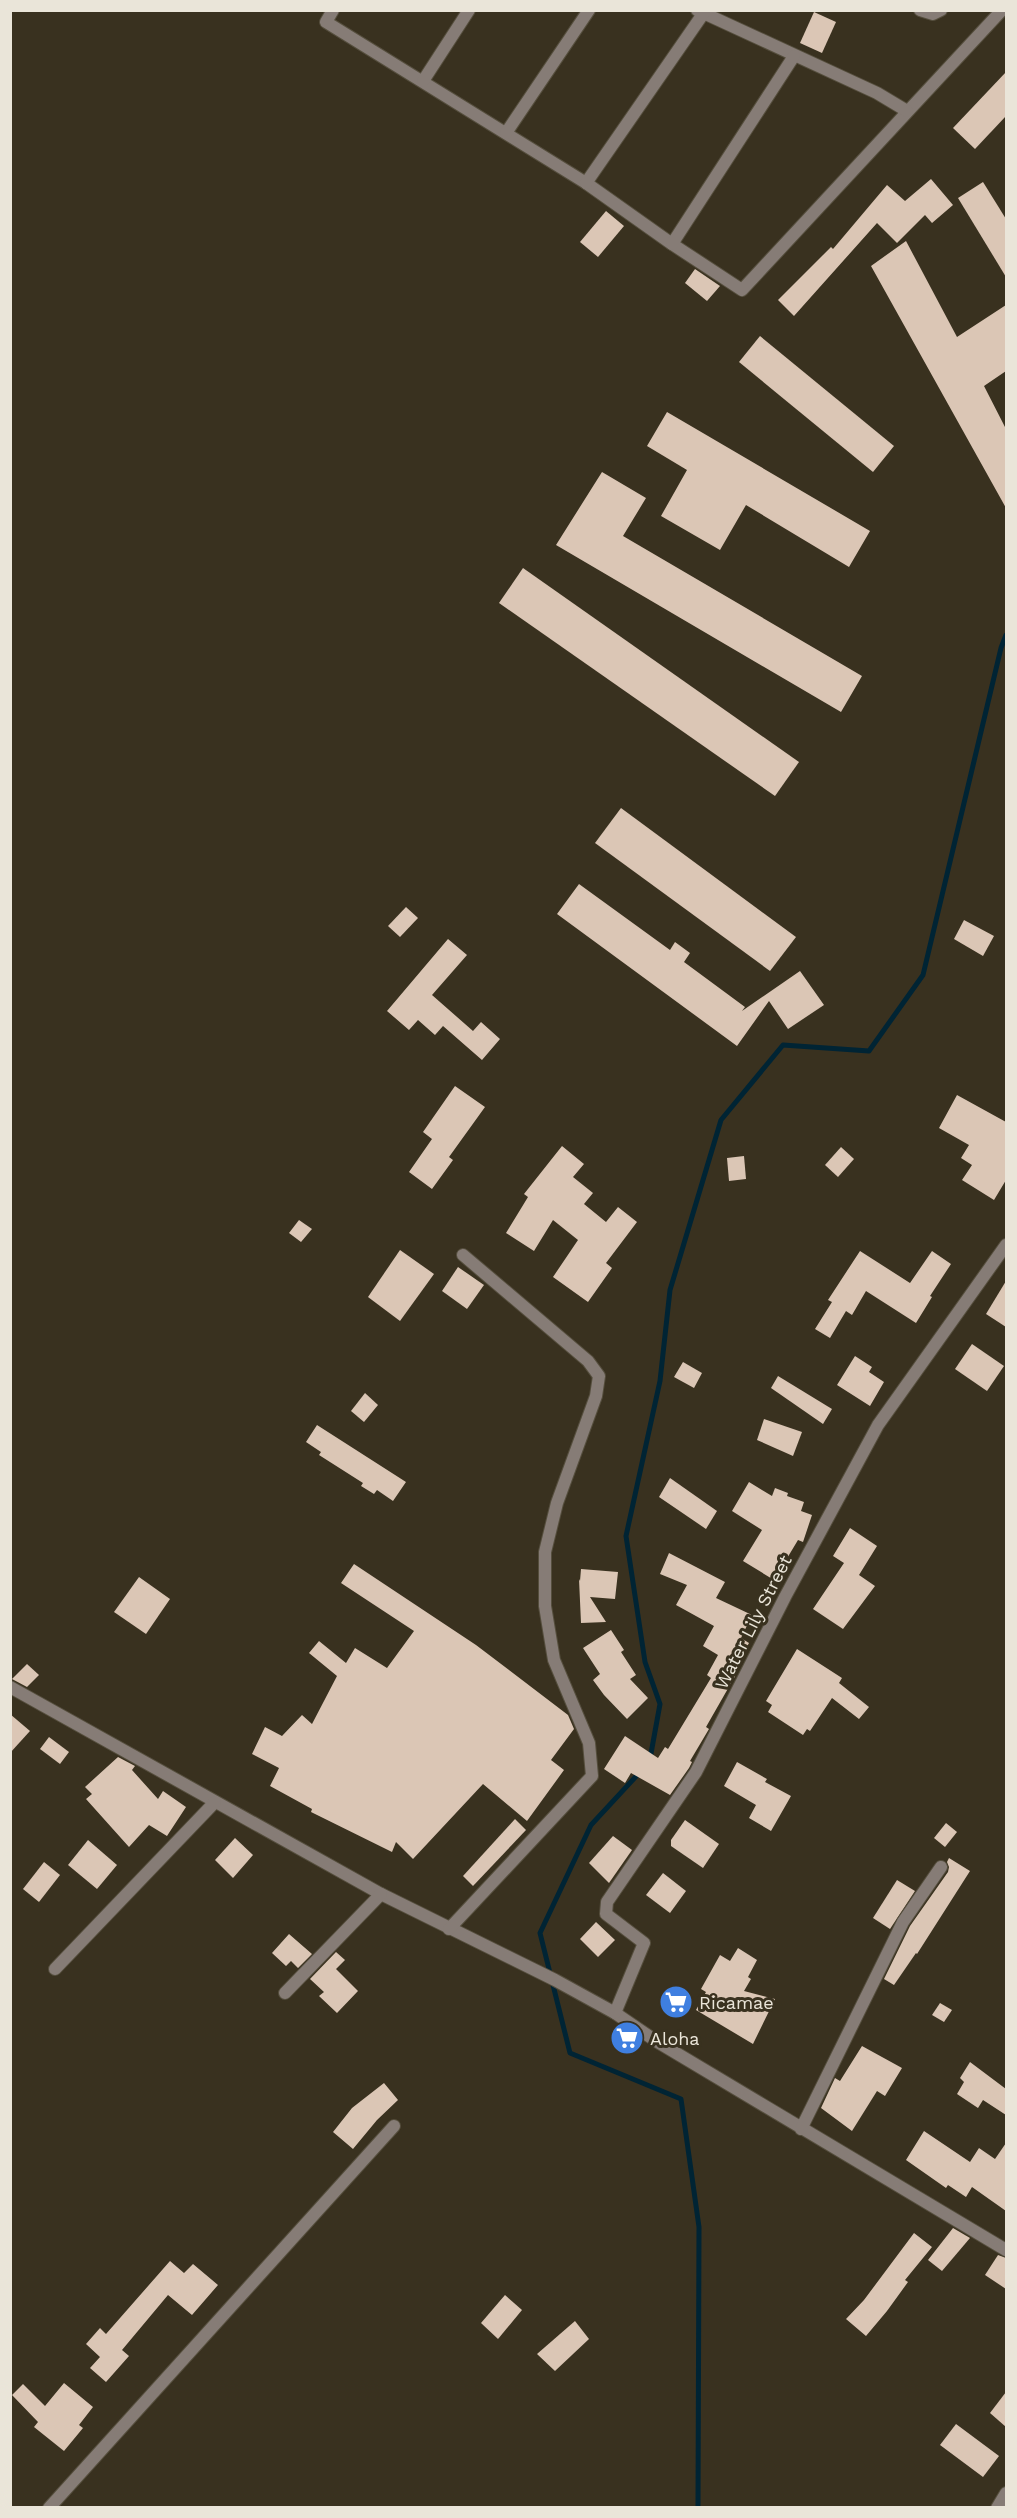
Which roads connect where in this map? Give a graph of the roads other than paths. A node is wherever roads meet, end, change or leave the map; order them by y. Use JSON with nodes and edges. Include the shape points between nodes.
{"nodes":[{"id":1,"x":333,"y":10,"type":"edge"},
{"id":2,"x":469,"y":10,"type":"edge"},
{"id":3,"x":589,"y":10,"type":"edge"},
{"id":4,"x":920,"y":10,"type":"edge"},
{"id":5,"x":941,"y":10,"type":"edge"},
{"id":6,"x":1002,"y":10,"type":"edge"},
{"id":7,"x":700,"y":12,"type":"edge"},
{"id":8,"x":794,"y":56,"type":"junction"},
{"id":9,"x":423,"y":81,"type":"junction"},
{"id":10,"x":907,"y":111,"type":"junction"},
{"id":11,"x":506,"y":133,"type":"junction"},
{"id":12,"x":586,"y":183,"type":"junction"},
{"id":13,"x":672,"y":244,"type":"junction"},
{"id":14,"x":1006,"y":1245,"type":"edge"},
{"id":15,"x":462,"y":1255,"type":"dead end"},
{"id":16,"x":10,"y":1688,"type":"edge"},
{"id":17,"x":215,"y":1802,"type":"junction"},
{"id":18,"x":941,"y":1866,"type":"dead end"},
{"id":19,"x":381,"y":1894,"type":"junction"},
{"id":20,"x":449,"y":1929,"type":"junction"},
{"id":21,"x":55,"y":1969,"type":"dead end"},
{"id":22,"x":285,"y":1994,"type":"dead end"},
{"id":23,"x":615,"y":2013,"type":"junction"},
{"id":24,"x":394,"y":2126,"type":"dead end"},
{"id":25,"x":801,"y":2128,"type":"junction"},
{"id":26,"x":1006,"y":2250,"type":"edge"},
{"id":27,"x":1006,"y":2493,"type":"edge"},
{"id":28,"x":56,"y":2505,"type":"edge"},
{"id":29,"x":997,"y":2508,"type":"edge"}],
"edges":[{"from":1,"to":9,"type":"street","via":[[326,22]]},
{"from":2,"to":9,"type":"street"},
{"from":3,"to":11,"type":"street"},
{"from":4,"to":5,"type":"street","via":[[933,14]]},
{"from":6,"to":10,"type":"street"},
{"from":7,"to":8,"type":"street"},
{"from":7,"to":12,"type":"street"},
{"from":8,"to":10,"type":"street"},
{"from":8,"to":13,"type":"street"},
{"from":9,"to":11,"type":"street"},
{"from":10,"to":13,"type":"street","via":[[742,290]]},
{"from":11,"to":12,"type":"street"},
{"from":12,"to":13,"type":"street"},
{"from":14,"to":23,"type":"street","name":"Water Lily Street","via":[[878,1425],[696,1772],[607,1902],[606,1914],[644,1943]]},
{"from":15,"to":20,"type":"street","via":[[588,1361],[599,1376],[545,1552],[545,1606],[554,1660],[589,1743],[591,1776]]},
{"from":16,"to":17,"type":"street"},
{"from":17,"to":19,"type":"street"},
{"from":17,"to":21,"type":"street"},
{"from":18,"to":25,"type":"street","via":[[903,1922]]},
{"from":19,"to":20,"type":"street"},
{"from":19,"to":22,"type":"street"},
{"from":20,"to":23,"type":"street"},
{"from":23,"to":25,"type":"street"},
{"from":24,"to":28,"type":"street"},
{"from":25,"to":26,"type":"street"},
{"from":27,"to":29,"type":"street"}]}
